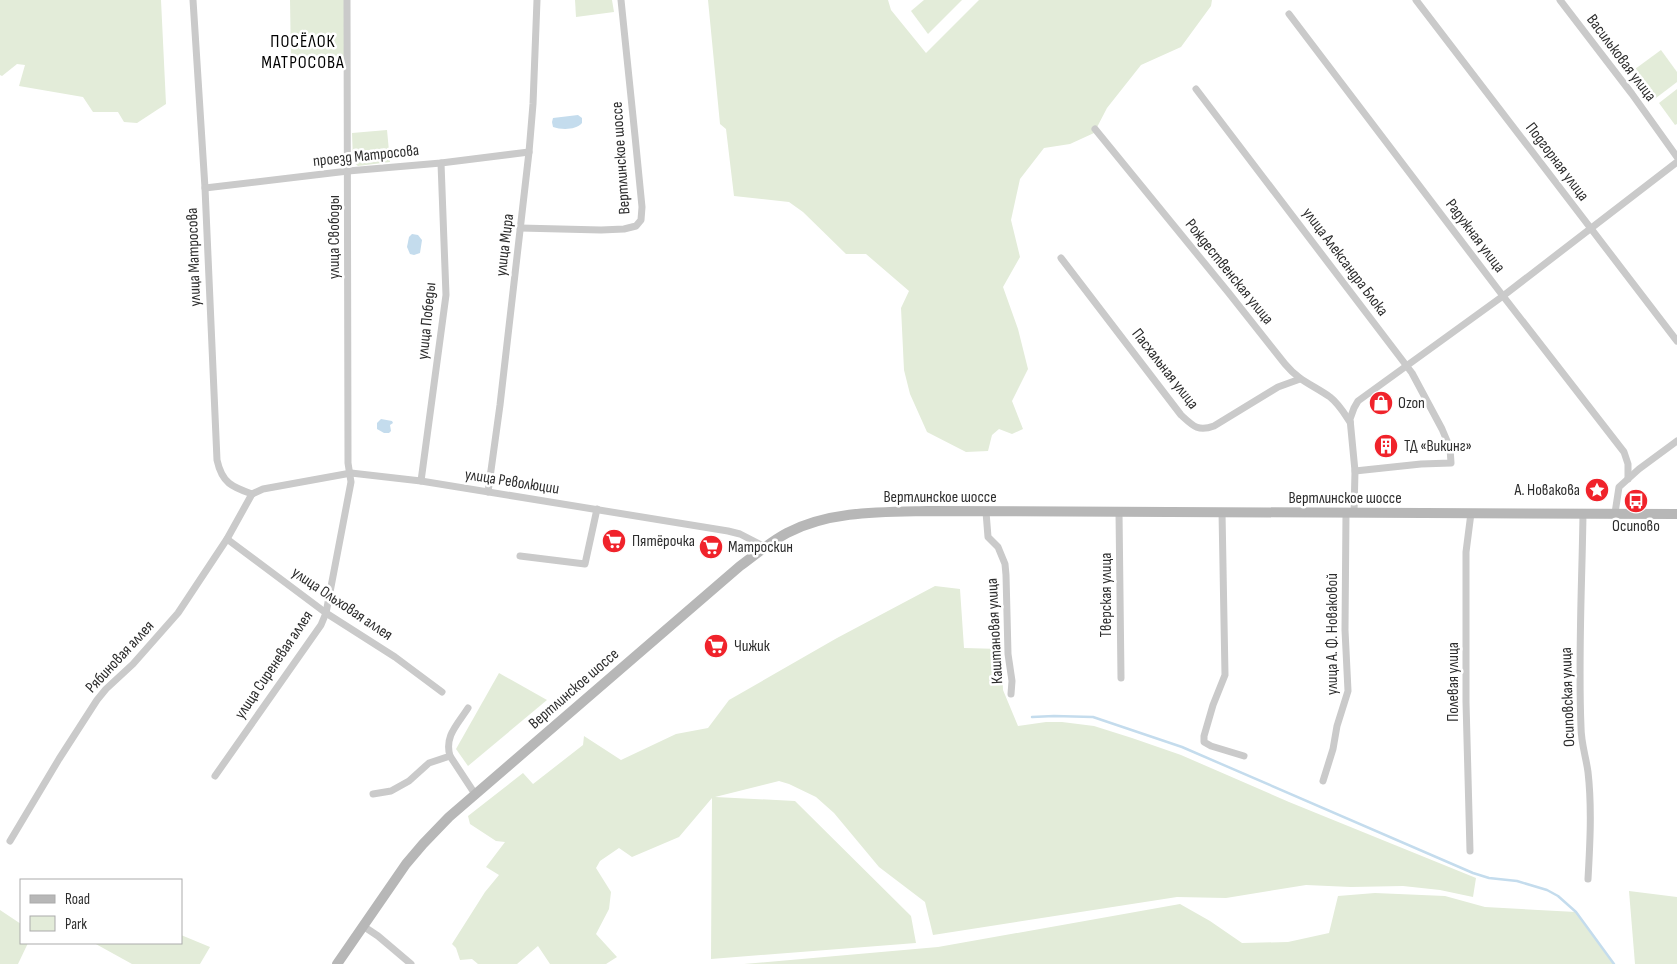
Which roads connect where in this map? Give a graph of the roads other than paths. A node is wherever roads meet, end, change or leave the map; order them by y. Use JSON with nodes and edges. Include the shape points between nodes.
{"nodes":[{"id":1,"x":193,"y":0,"type":"edge"},
{"id":2,"x":347,"y":0,"type":"edge"},
{"id":3,"x":538,"y":0,"type":"edge"},
{"id":4,"x":622,"y":0,"type":"edge"},
{"id":5,"x":1416,"y":0,"type":"edge"},
{"id":6,"x":1560,"y":0,"type":"edge"},
{"id":7,"x":1289,"y":14,"type":"dead end"},
{"id":8,"x":1196,"y":88,"type":"dead end"},
{"id":9,"x":1095,"y":129,"type":"dead end"},
{"id":10,"x":529,"y":152,"type":"junction"},
{"id":11,"x":1677,"y":157,"type":"edge"},
{"id":12,"x":1677,"y":162,"type":"edge"},
{"id":13,"x":441,"y":163,"type":"junction"},
{"id":14,"x":348,"y":171,"type":"junction"},
{"id":15,"x":205,"y":188,"type":"junction"},
{"id":16,"x":520,"y":228,"type":"junction"},
{"id":17,"x":1590,"y":228,"type":"junction"},
{"id":18,"x":1061,"y":258,"type":"dead end"},
{"id":19,"x":1502,"y":296,"type":"junction"},
{"id":20,"x":1677,"y":341,"type":"edge"},
{"id":21,"x":1407,"y":366,"type":"junction"},
{"id":22,"x":1300,"y":379,"type":"junction"},
{"id":23,"x":1350,"y":422,"type":"junction"},
{"id":24,"x":1677,"y":441,"type":"edge"},
{"id":25,"x":1354,"y":471,"type":"junction"},
{"id":26,"x":351,"y":474,"type":"junction"},
{"id":27,"x":1628,"y":479,"type":"junction"},
{"id":28,"x":421,"y":481,"type":"junction"},
{"id":29,"x":488,"y":492,"type":"junction"},
{"id":30,"x":252,"y":494,"type":"junction"},
{"id":31,"x":598,"y":509,"type":"junction"},
{"id":32,"x":986,"y":512,"type":"junction"},
{"id":33,"x":1120,"y":512,"type":"junction"},
{"id":34,"x":1222,"y":512,"type":"junction"},
{"id":35,"x":1350,"y":513,"type":"junction"},
{"id":36,"x":1471,"y":513,"type":"junction"},
{"id":37,"x":1615,"y":513,"type":"junction"},
{"id":38,"x":1583,"y":514,"type":"junction"},
{"id":39,"x":1677,"y":514,"type":"edge"},
{"id":40,"x":226,"y":539,"type":"junction"},
{"id":41,"x":765,"y":547,"type":"junction"},
{"id":42,"x":520,"y":556,"type":"dead end"},
{"id":43,"x":326,"y":613,"type":"junction"},
{"id":44,"x":1121,"y":678,"type":"dead end"},
{"id":45,"x":442,"y":692,"type":"dead end"},
{"id":46,"x":1011,"y":694,"type":"dead end"},
{"id":47,"x":468,"y":708,"type":"dead end"},
{"id":48,"x":450,"y":756,"type":"junction"},
{"id":49,"x":1244,"y":756,"type":"dead end"},
{"id":50,"x":215,"y":776,"type":"dead end"},
{"id":51,"x":1323,"y":781,"type":"dead end"},
{"id":52,"x":373,"y":794,"type":"dead end"},
{"id":53,"x":475,"y":794,"type":"junction"},
{"id":54,"x":10,"y":841,"type":"dead end"},
{"id":55,"x":1470,"y":851,"type":"dead end"},
{"id":56,"x":1588,"y":879,"type":"dead end"},
{"id":57,"x":363,"y":926,"type":"junction"},
{"id":58,"x":337,"y":964,"type":"edge"},
{"id":59,"x":411,"y":964,"type":"edge"}],
"edges":[{"from":1,"to":15,"type":"street","name":"улица Матросова"},
{"from":2,"to":14,"type":"street","name":"улица Свободы"},
{"from":3,"to":10,"type":"street","name":"улица Мира"},
{"from":4,"to":16,"type":"street","name":"Вертлинское шоссе","via":[[641,220],[636,226],[624,229]]},
{"from":5,"to":17,"type":"street","name":"Подгорная улица"},
{"from":6,"to":11,"type":"street","name":"Васильковая улица"},
{"from":7,"to":19,"type":"street","name":"Радужная улица"},
{"from":8,"to":21,"type":"street","name":"улица Александра Блока"},
{"from":9,"to":22,"type":"street","name":"Рождественская улица"},
{"from":10,"to":13,"type":"street","name":"проезд Матросова"},
{"from":10,"to":16,"type":"street","name":"улица Мира"},
{"from":12,"to":17,"type":"street"},
{"from":13,"to":14,"type":"street","name":"проезд Матросова"},
{"from":13,"to":28,"type":"street","name":"улица Победы","via":[[446,295]]},
{"from":14,"to":15,"type":"street","name":"проезд Матросова"},
{"from":14,"to":26,"type":"street","name":"улица Свободы","via":[[348,464]]},
{"from":15,"to":30,"type":"street","name":"улица Матросова","via":[[217,460],[225,480]]},
{"from":16,"to":29,"type":"street","name":"улица Мира"},
{"from":17,"to":19,"type":"street"},
{"from":17,"to":20,"type":"street","name":"Подгорная улица"},
{"from":18,"to":22,"type":"street","name":"Пасхальная улица","via":[[1181,415],[1196,427],[1206,429],[1214,426],[1278,387]]},
{"from":19,"to":21,"type":"street"},
{"from":19,"to":27,"type":"street","name":"Радужная улица","via":[[1624,452]]},
{"from":21,"to":23,"type":"street","via":[[1358,401]]},
{"from":21,"to":25,"type":"street","name":"улица Александра Блока","via":[[1442,429],[1450,448],[1451,463]]},
{"from":22,"to":23,"type":"street","name":"Рождественская улица","via":[[1330,398]]},
{"from":23,"to":25,"type":"street","name":"улица А. Ф. Новаковой"},
{"from":24,"to":27,"type":"street"},
{"from":25,"to":35,"type":"street","name":"улица А. Ф. Новаковой"},
{"from":26,"to":28,"type":"street","name":"улица Революции"},
{"from":26,"to":30,"type":"street","name":"улица Революции","via":[[263,489]]},
{"from":26,"to":43,"type":"street","name":"улица Сиреневая аллея"},
{"from":27,"to":37,"type":"street","via":[[1619,487]]},
{"from":28,"to":29,"type":"street","name":"улица Революции"},
{"from":29,"to":31,"type":"street","name":"улица Революции"},
{"from":30,"to":40,"type":"street","name":"Рябиновая аллея"},
{"from":31,"to":41,"type":"street","name":"улица Революции","via":[[728,531]]},
{"from":31,"to":42,"type":"street","via":[[585,564]]},
{"from":32,"to":33,"type":"main road","name":"Вертлинское шоссе"},
{"from":32,"to":41,"type":"main road","name":"Вертлинское шоссе","via":[[882,512],[826,519],[797,528]]},
{"from":32,"to":46,"type":"street","name":"Каштановая улица","via":[[988,536],[998,547],[1005,564]]},
{"from":33,"to":34,"type":"main road","name":"Вертлинское шоссе"},
{"from":33,"to":44,"type":"street","name":"Тверская улица"},
{"from":34,"to":35,"type":"main road","name":"Вертлинское шоссе"},
{"from":34,"to":49,"type":"street","via":[[1225,675],[1204,742]]},
{"from":35,"to":36,"type":"main road","name":"Вертлинское шоссе"},
{"from":35,"to":51,"type":"street","name":"улица А. Ф. Новаковой","via":[[1345,630],[1348,691]]},
{"from":36,"to":38,"type":"main road","name":"Вертлинское шоссе"},
{"from":36,"to":55,"type":"street","name":"Полевая улица","via":[[1466,552]]},
{"from":37,"to":38,"type":"main road","name":"Вертлинское шоссе"},
{"from":37,"to":39,"type":"main road","name":"Вертлинское шоссе"},
{"from":38,"to":56,"type":"street","name":"Осиповская улица","via":[[1580,717],[1581,743],[1588,772]]},
{"from":40,"to":43,"type":"street","name":"улица Ольховая аллея"},
{"from":40,"to":54,"type":"street","name":"Рябиновая аллея","via":[[178,613],[102,694]]},
{"from":41,"to":53,"type":"main road","name":"Вертлинское шоссе"},
{"from":43,"to":45,"type":"street","name":"улица Ольховая аллея","via":[[396,657]]},
{"from":43,"to":50,"type":"street","name":"улица Сиреневая аллея"},
{"from":47,"to":48,"type":"street","via":[[449,737]]},
{"from":48,"to":52,"type":"street","via":[[429,763],[409,781],[391,791]]},
{"from":48,"to":53,"type":"street"},
{"from":53,"to":57,"type":"main road","name":"Вертлинское шоссе","via":[[406,864]]},
{"from":57,"to":58,"type":"main road","name":"Вертлинское шоссе"},
{"from":57,"to":59,"type":"street"}]}
